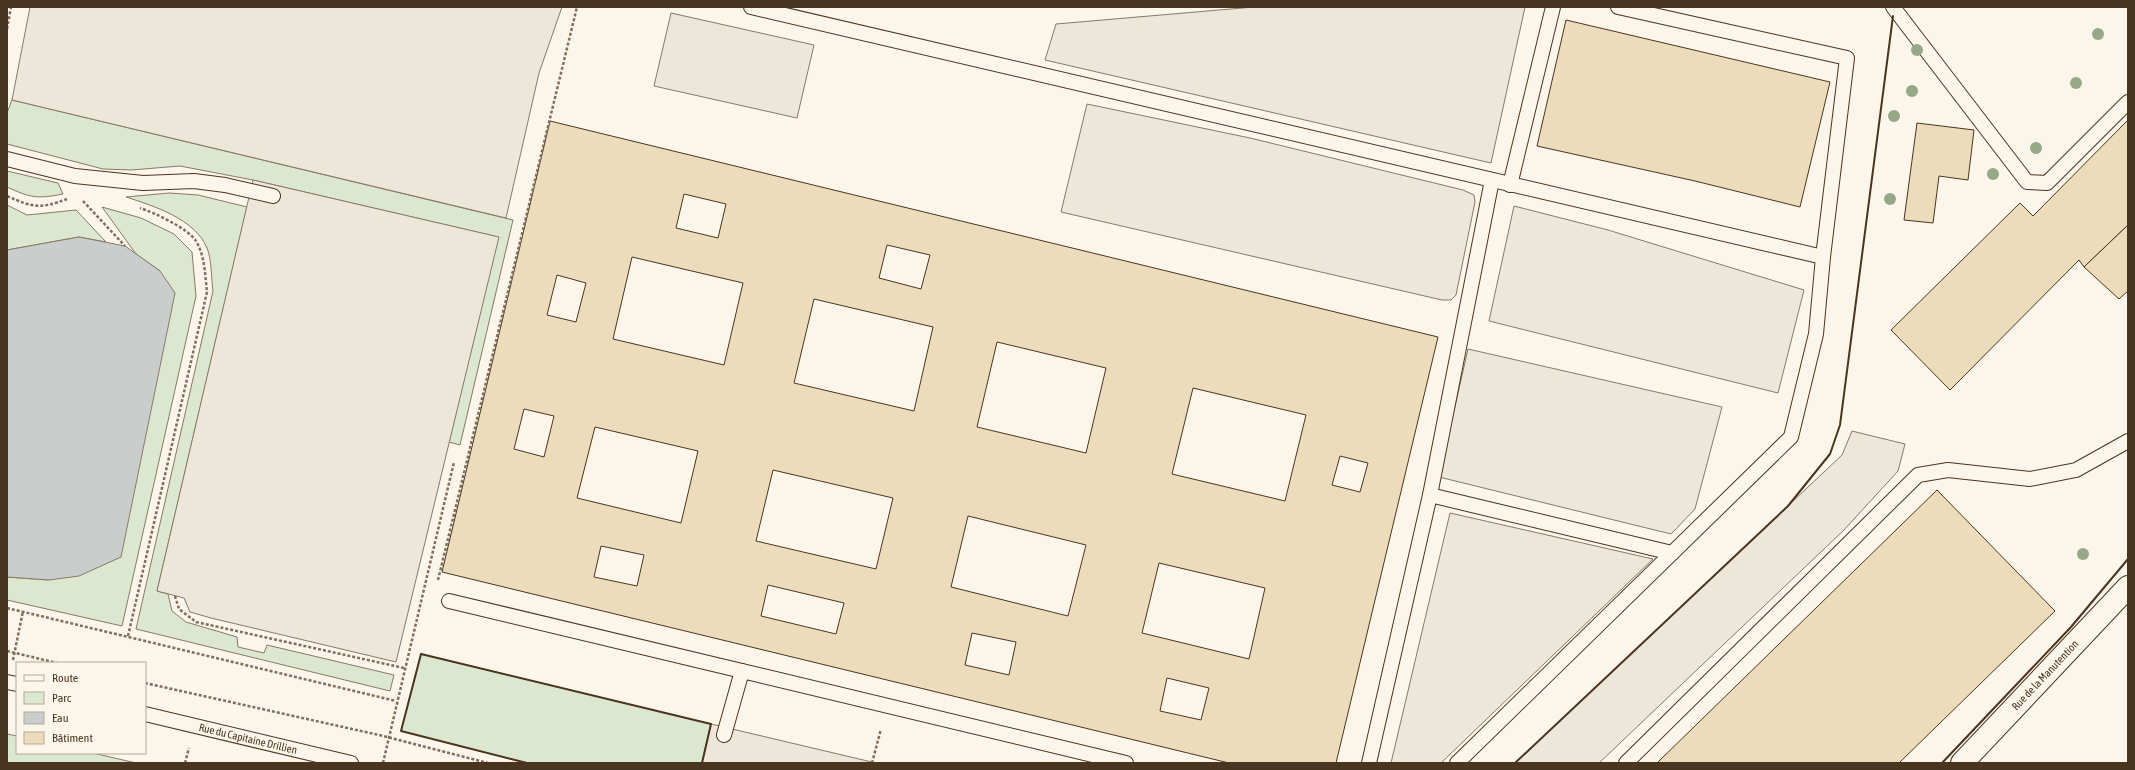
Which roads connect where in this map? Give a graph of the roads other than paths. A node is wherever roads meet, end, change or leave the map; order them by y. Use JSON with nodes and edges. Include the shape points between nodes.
{"nodes":[{"id":1,"x":751,"y":7,"type":"edge"},
{"id":2,"x":1553,"y":7,"type":"edge"},
{"id":3,"x":1618,"y":7,"type":"edge"},
{"id":4,"x":1893,"y":7,"type":"edge"},
{"id":5,"x":2128,"y":102,"type":"edge"},
{"id":6,"x":7,"y":159,"type":"edge"},
{"id":7,"x":1492,"y":180,"type":"junction"},
{"id":8,"x":1510,"y":184,"type":"junction"},
{"id":9,"x":272,"y":196,"type":"dead end"},
{"id":10,"x":1823,"y":257,"type":"junction"},
{"id":11,"x":2128,"y":440,"type":"edge"},
{"id":12,"x":1430,"y":495,"type":"junction"},
{"id":13,"x":1672,"y":553,"type":"junction"},
{"id":14,"x":2128,"y":587,"type":"edge"},
{"id":15,"x":450,"y":601,"type":"dead end"},
{"id":16,"x":742,"y":671,"type":"junction"},
{"id":17,"x":146,"y":714,"type":"edge"},
{"id":18,"x":724,"y":735,"type":"dead end"},
{"id":19,"x":351,"y":763,"type":"edge"},
{"id":20,"x":1126,"y":763,"type":"edge"},
{"id":21,"x":1369,"y":763,"type":"edge"},
{"id":22,"x":1457,"y":763,"type":"edge"},
{"id":23,"x":1626,"y":763,"type":"edge"},
{"id":24,"x":1962,"y":763,"type":"edge"}],
"edges":[{"from":1,"to":7,"type":"lane"},
{"from":2,"to":8,"type":"lane"},
{"from":3,"to":10,"type":"lane","via":[[1847,58]]},
{"from":4,"to":5,"type":"lane","via":[[2028,182],[2047,183]]},
{"from":6,"to":9,"type":"lane","via":[[75,176],[143,183],[194,181]]},
{"from":7,"to":8,"type":"lane"},
{"from":7,"to":12,"type":"lane"},
{"from":8,"to":10,"type":"lane"},
{"from":10,"to":13,"type":"lane","via":[[1816,334],[1791,437]]},
{"from":11,"to":23,"type":"lane","via":[[2076,470],[2030,479],[1948,470],[1918,475]]},
{"from":12,"to":13,"type":"lane"},
{"from":12,"to":21,"type":"lane"},
{"from":13,"to":22,"type":"lane"},
{"from":14,"to":24,"type":"street","name":"Rue de la Manutention"},
{"from":15,"to":16,"type":"lane"},
{"from":16,"to":18,"type":"lane"},
{"from":16,"to":20,"type":"lane"},
{"from":17,"to":19,"type":"lane","name":"Rue du Capitaine Drillien"}]}
